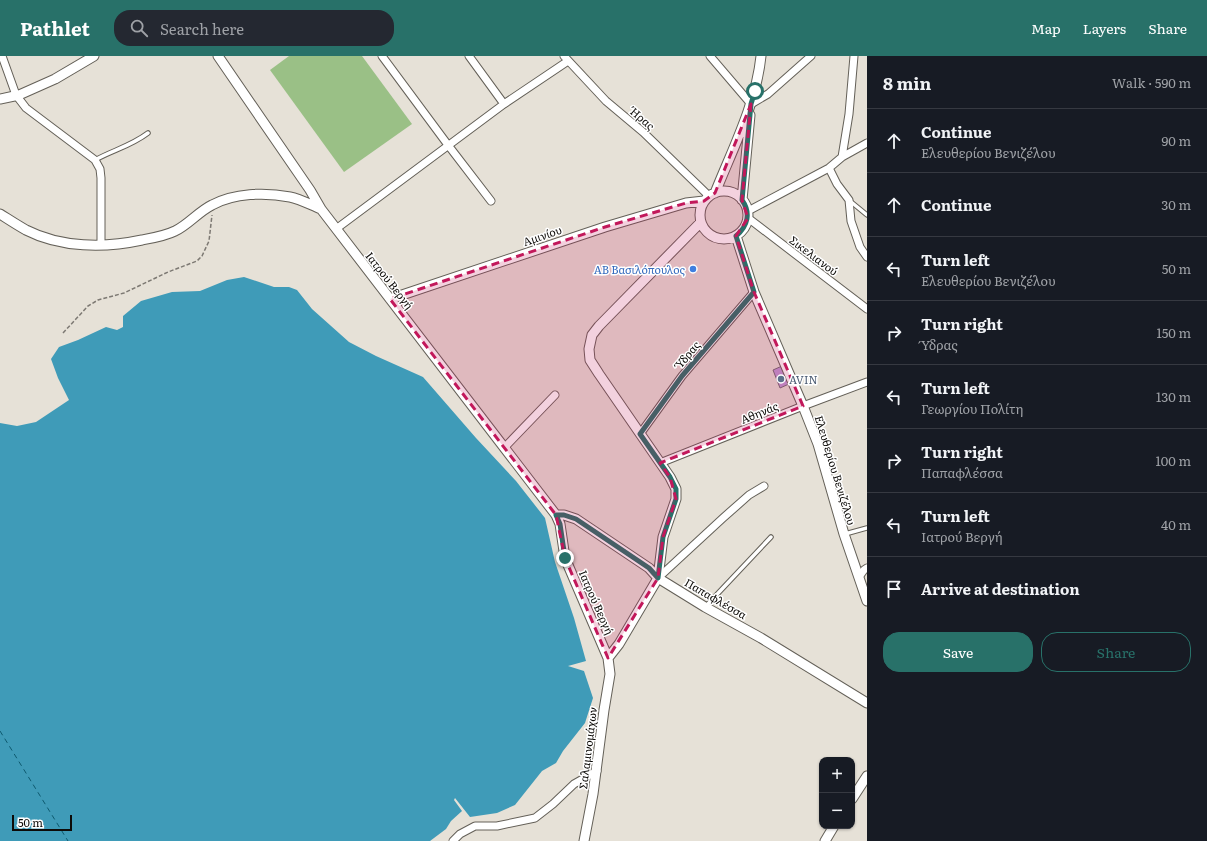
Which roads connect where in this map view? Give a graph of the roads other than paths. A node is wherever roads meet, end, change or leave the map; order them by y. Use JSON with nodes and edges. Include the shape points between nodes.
{"nodes":[{"id":1,"x":2,"y":56,"type":"edge"},
{"id":2,"x":94,"y":56,"type":"edge"},
{"id":3,"x":218,"y":56,"type":"edge"},
{"id":4,"x":382,"y":56,"type":"edge"},
{"id":5,"x":469,"y":56,"type":"edge"},
{"id":6,"x":710,"y":56,"type":"edge"},
{"id":7,"x":761,"y":56,"type":"edge"},
{"id":8,"x":811,"y":56,"type":"edge"},
{"id":9,"x":854,"y":56,"type":"edge"},
{"id":10,"x":566,"y":58,"type":"edge"},
{"id":11,"x":16,"y":95,"type":"junction"},
{"id":12,"x":0,"y":98,"type":"edge"},
{"id":13,"x":504,"y":104,"type":"junction"},
{"id":14,"x":751,"y":104,"type":"junction"},
{"id":15,"x":148,"y":133,"type":"dead end"},
{"id":16,"x":867,"y":143,"type":"edge"},
{"id":17,"x":448,"y":145,"type":"junction"},
{"id":18,"x":842,"y":157,"type":"junction"},
{"id":19,"x":95,"y":160,"type":"junction"},
{"id":20,"x":829,"y":168,"type":"junction"},
{"id":21,"x":710,"y":197,"type":"junction"},
{"id":22,"x":742,"y":200,"type":"junction"},
{"id":23,"x":849,"y":200,"type":"junction"},
{"id":24,"x":491,"y":201,"type":"dead end"},
{"id":25,"x":321,"y":209,"type":"junction"},
{"id":26,"x":0,"y":214,"type":"edge"},
{"id":27,"x":748,"y":215,"type":"junction"},
{"id":28,"x":867,"y":215,"type":"edge"},
{"id":29,"x":701,"y":222,"type":"junction"},
{"id":30,"x":336,"y":229,"type":"junction"},
{"id":31,"x":736,"y":236,"type":"junction"},
{"id":32,"x":101,"y":244,"type":"junction"},
{"id":33,"x":867,"y":257,"type":"edge"},
{"id":34,"x":754,"y":292,"type":"junction"},
{"id":35,"x":390,"y":299,"type":"junction"},
{"id":36,"x":867,"y":309,"type":"edge"},
{"id":37,"x":867,"y":382,"type":"edge"},
{"id":38,"x":554,"y":395,"type":"dead end"},
{"id":39,"x":804,"y":406,"type":"junction"},
{"id":40,"x":640,"y":434,"type":"junction"},
{"id":41,"x":504,"y":448,"type":"junction"},
{"id":42,"x":660,"y":463,"type":"junction"},
{"id":43,"x":764,"y":486,"type":"dead end"},
{"id":44,"x":556,"y":515,"type":"junction"},
{"id":45,"x":867,"y":528,"type":"edge"},
{"id":46,"x":844,"y":534,"type":"junction"},
{"id":47,"x":771,"y":537,"type":"dead end"},
{"id":48,"x":867,"y":568,"type":"edge"},
{"id":49,"x":859,"y":577,"type":"junction"},
{"id":50,"x":658,"y":578,"type":"junction"},
{"id":51,"x":867,"y":601,"type":"edge"},
{"id":52,"x":705,"y":607,"type":"junction"},
{"id":53,"x":608,"y":658,"type":"junction"},
{"id":54,"x":867,"y":702,"type":"edge"},
{"id":55,"x":597,"y":771,"type":"junction"},
{"id":56,"x":867,"y":776,"type":"edge"},
{"id":57,"x":855,"y":794,"type":"edge"},
{"id":58,"x":832,"y":829,"type":"edge"},
{"id":59,"x":453,"y":841,"type":"edge"},
{"id":60,"x":584,"y":841,"type":"edge"},
{"id":61,"x":825,"y":841,"type":"edge"}],
"edges":[{"from":1,"to":11,"type":"street"},
{"from":2,"to":11,"type":"main road","via":[[55,79]]},
{"from":3,"to":25,"type":"main road","name":"Ιατρού Βεργή"},
{"from":4,"to":17,"type":"street"},
{"from":5,"to":13,"type":"street"},
{"from":6,"to":14,"type":"street"},
{"from":7,"to":14,"type":"main road"},
{"from":8,"to":14,"type":"street","via":[[768,94]]},
{"from":9,"to":18,"type":"street"},
{"from":10,"to":13,"type":"street"},
{"from":10,"to":21,"type":"street","name":"Ήρας","via":[[606,101],[643,132]]},
{"from":11,"to":12,"type":"main road"},
{"from":11,"to":19,"type":"street","via":[[35,116]]},
{"from":13,"to":17,"type":"street"},
{"from":14,"to":21,"type":"main road"},
{"from":14,"to":22,"type":"main road"},
{"from":15,"to":19,"type":"lane","via":[[138,141]]},
{"from":16,"to":18,"type":"street"},
{"from":17,"to":24,"type":"street"},
{"from":17,"to":30,"type":"street"},
{"from":18,"to":20,"type":"street"},
{"from":19,"to":32,"type":"street","via":[[101,178]]},
{"from":20,"to":23,"type":"street"},
{"from":20,"to":27,"type":"street"},
{"from":21,"to":22,"type":"main road","via":[[722,191],[736,194]]},
{"from":21,"to":29,"type":"main road","via":[[701,208]]},
{"from":21,"to":35,"type":"main road","name":"Αμινίου","via":[[605,227]]},
{"from":22,"to":27,"type":"main road"},
{"from":23,"to":28,"type":"lane"},
{"from":23,"to":33,"type":"street","via":[[850,221],[860,248]]},
{"from":25,"to":30,"type":"main road","name":"Ιατρού Βεργή"},
{"from":25,"to":32,"type":"main road","via":[[291,197],[255,194],[235,196],[211,205],[175,232],[128,243]]},
{"from":26,"to":32,"type":"main road","via":[[27,230],[46,237],[67,243]]},
{"from":27,"to":31,"type":"main road","via":[[746,225]]},
{"from":27,"to":36,"type":"street","name":"Σικελιανού"},
{"from":29,"to":31,"type":"main road","via":[[709,234],[715,237],[722,239]]},
{"from":29,"to":40,"type":"main road","via":[[592,335],[590,360]]},
{"from":30,"to":35,"type":"main road","name":"Ιατρού Βεργή"},
{"from":31,"to":34,"type":"main road","name":"Ελευθερίου Βενιζέλου"},
{"from":34,"to":39,"type":"main road","name":"Ελευθερίου Βενιζέλου"},
{"from":34,"to":40,"type":"street","name":"Ύδρας","via":[[682,376]]},
{"from":35,"to":41,"type":"main road","name":"Ιατρού Βεργή"},
{"from":37,"to":39,"type":"street","name":"Αθηνάς"},
{"from":38,"to":41,"type":"street"},
{"from":39,"to":42,"type":"street","name":"Αθηνάς"},
{"from":39,"to":46,"type":"main road","name":"Ελευθερίου Βενιζέλου","via":[[818,444]]},
{"from":40,"to":42,"type":"main road"},
{"from":41,"to":44,"type":"main road","name":"Ιατρού Βεργή"},
{"from":42,"to":50,"type":"main road","via":[[676,489],[676,499],[663,537]]},
{"from":43,"to":50,"type":"street","via":[[728,513]]},
{"from":44,"to":50,"type":"main road","name":"Παπαφλέσσα","via":[[576,519],[649,568]]},
{"from":44,"to":53,"type":"main road","name":"Ιατρού Βεργή","via":[[560,524],[565,558]]},
{"from":45,"to":46,"type":"lane"},
{"from":46,"to":49,"type":"main road","name":"Ελευθερίου Βενιζέλου"},
{"from":47,"to":52,"type":"lane"},
{"from":48,"to":49,"type":"street"},
{"from":49,"to":51,"type":"main road","name":"Ελευθερίου Βενιζέλου"},
{"from":50,"to":52,"type":"main road","name":"Παπαφλέσσα"},
{"from":50,"to":53,"type":"main road"},
{"from":52,"to":54,"type":"main road","name":"Παπαφλέσσα"},
{"from":53,"to":55,"type":"main road","name":"Σαλαμινομάχων","via":[[610,674]]},
{"from":55,"to":59,"type":"street","via":[[574,784],[535,818],[497,826],[475,826]]},
{"from":55,"to":60,"type":"main road","name":"Σαλαμινομάχων"},
{"from":56,"to":57,"type":"main road"},
{"from":58,"to":61,"type":"main road"}]}
